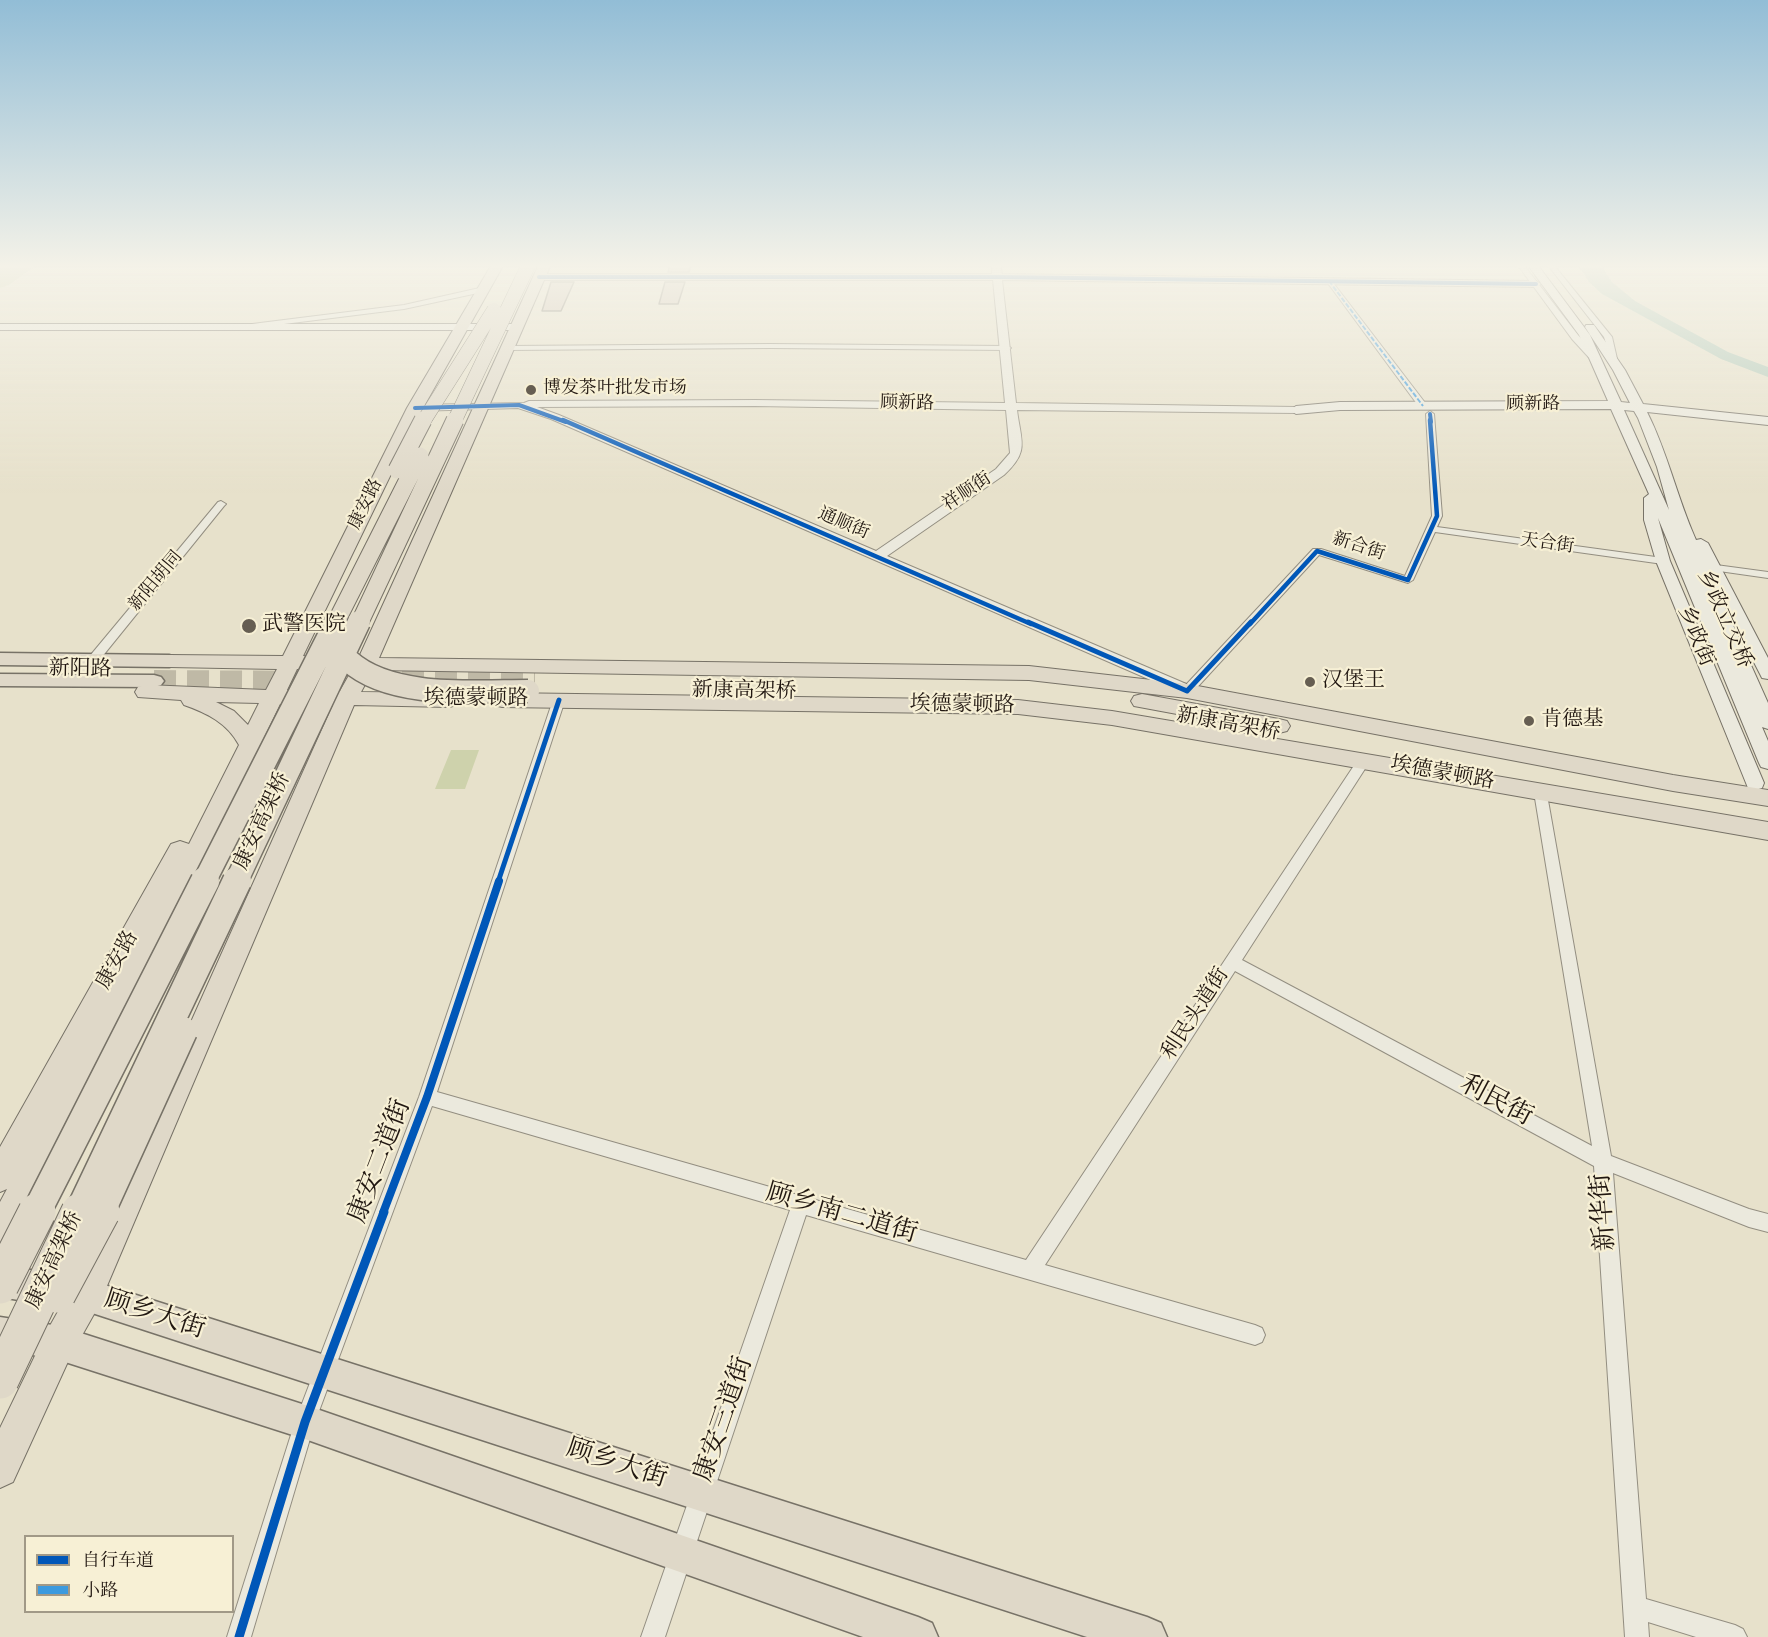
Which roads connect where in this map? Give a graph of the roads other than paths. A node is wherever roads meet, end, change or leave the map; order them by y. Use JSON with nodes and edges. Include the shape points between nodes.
{"nodes":[{"id":1,"x":453,"y":340,"type":"edge"},
{"id":2,"x":485,"y":340,"type":"edge"},
{"id":3,"x":493,"y":340,"type":"edge"},
{"id":4,"x":494,"y":340,"type":"edge"},
{"id":5,"x":498,"y":340,"type":"edge"},
{"id":6,"x":508,"y":340,"type":"edge"},
{"id":7,"x":1006,"y":340,"type":"edge"},
{"id":8,"x":1374,"y":340,"type":"edge"},
{"id":9,"x":1578,"y":340,"type":"edge"},
{"id":10,"x":1592,"y":340,"type":"edge"},
{"id":11,"x":1595,"y":340,"type":"edge"},
{"id":12,"x":1609,"y":340,"type":"edge"},
{"id":13,"x":508,"y":348,"type":"junction"},
{"id":14,"x":1007,"y":348,"type":"junction"},
{"id":15,"x":1596,"y":360,"type":"junction"},
{"id":16,"x":1615,"y":361,"type":"junction"},
{"id":17,"x":519,"y":405,"type":"junction"},
{"id":18,"x":482,"y":406,"type":"junction"},
{"id":19,"x":1011,"y":406,"type":"junction"},
{"id":20,"x":415,"y":408,"type":"junction"},
{"id":21,"x":1296,"y":410,"type":"joint"},
{"id":22,"x":1427,"y":410,"type":"junction"},
{"id":23,"x":1619,"y":411,"type":"junction"},
{"id":24,"x":1641,"y":413,"type":"junction"},
{"id":25,"x":1768,"y":421,"type":"edge"},
{"id":26,"x":1768,"y":431,"type":"edge"},
{"id":27,"x":1652,"y":486,"type":"junction"},
{"id":28,"x":1671,"y":490,"type":"junction"},
{"id":29,"x":221,"y":504,"type":"dead end"},
{"id":30,"x":1671,"y":516,"type":"junction"},
{"id":31,"x":1431,"y":529,"type":"junction"},
{"id":32,"x":877,"y":556,"type":"junction"},
{"id":33,"x":1663,"y":561,"type":"junction"},
{"id":34,"x":1716,"y":568,"type":"junction"},
{"id":35,"x":1768,"y":575,"type":"edge"},
{"id":36,"x":0,"y":659,"type":"edge"},
{"id":37,"x":93,"y":660,"type":"junction"},
{"id":38,"x":368,"y":661,"type":"junction"},
{"id":39,"x":290,"y":662,"type":"junction"},
{"id":40,"x":0,"y":669,"type":"edge"},
{"id":41,"x":1768,"y":674,"type":"edge"},
{"id":42,"x":1061,"y":678,"type":"junction"},
{"id":43,"x":160,"y":679,"type":"junction"},
{"id":44,"x":0,"y":681,"type":"edge"},
{"id":45,"x":0,"y":690,"type":"edge"},
{"id":46,"x":1187,"y":691,"type":"junction"},
{"id":47,"x":274,"y":697,"type":"junction"},
{"id":48,"x":559,"y":700,"type":"junction"},
{"id":49,"x":342,"y":708,"type":"junction"},
{"id":50,"x":1768,"y":723,"type":"edge"},
{"id":51,"x":248,"y":748,"type":"junction"},
{"id":52,"x":1364,"y":761,"type":"junction"},
{"id":53,"x":1768,"y":763,"type":"edge"},
{"id":54,"x":1541,"y":788,"type":"junction"},
{"id":55,"x":1764,"y":789,"type":"edge"},
{"id":56,"x":1768,"y":817,"type":"edge"},
{"id":57,"x":1768,"y":831,"type":"edge"},
{"id":58,"x":1231,"y":962,"type":"junction"},
{"id":59,"x":427,"y":1097,"type":"junction"},
{"id":60,"x":1603,"y":1161,"type":"junction"},
{"id":61,"x":0,"y":1177,"type":"edge"},
{"id":62,"x":801,"y":1204,"type":"junction"},
{"id":63,"x":1768,"y":1223,"type":"edge"},
{"id":64,"x":0,"y":1236,"type":"edge"},
{"id":65,"x":1031,"y":1270,"type":"junction"},
{"id":66,"x":0,"y":1283,"type":"edge"},
{"id":67,"x":86,"y":1295,"type":"junction"},
{"id":68,"x":0,"y":1333,"type":"edge"},
{"id":69,"x":1255,"y":1335,"type":"dead end"},
{"id":70,"x":59,"y":1343,"type":"junction"},
{"id":71,"x":324,"y":1371,"type":"junction"},
{"id":72,"x":0,"y":1380,"type":"edge"},
{"id":73,"x":0,"y":1396,"type":"edge"},
{"id":74,"x":305,"y":1422,"type":"junction"},
{"id":75,"x":0,"y":1469,"type":"edge"},
{"id":76,"x":700,"y":1494,"type":"junction"},
{"id":77,"x":680,"y":1554,"type":"junction"},
{"id":78,"x":1635,"y":1607,"type":"junction"},
{"id":79,"x":239,"y":1637,"type":"edge"},
{"id":80,"x":653,"y":1637,"type":"edge"},
{"id":81,"x":918,"y":1637,"type":"edge"},
{"id":82,"x":1147,"y":1637,"type":"edge"},
{"id":83,"x":1637,"y":1637,"type":"edge"},
{"id":84,"x":1735,"y":1637,"type":"edge"}],
"edges":[{"from":1,"to":20,"type":"highway","name":"康安路"},
{"from":2,"to":54,"type":"highway","name":"新康高架桥","bridge":true,"via":[[431,405],[328,602],[326,627],[332,642],[366,674],[401,685],[436,689],[1012,696],[1065,700],[1179,717]]},
{"from":3,"to":66,"type":"highway","name":"康安高架桥","bridge":true},
{"from":4,"to":72,"type":"highway","name":"康安高架桥","bridge":true},
{"from":5,"to":38,"type":"highway","bridge":true,"via":[[474,407],[376,620],[366,649]]},
{"from":6,"to":13,"type":"highway"},
{"from":7,"to":14,"type":"street","name":"祥顺街"},
{"from":8,"to":22,"type":"street"},
{"from":9,"to":15,"type":"street","name":"乡政街"},
{"from":10,"to":15,"type":"main road","name":"乡政街"},
{"from":11,"to":16,"type":"main road"},
{"from":12,"to":16,"type":"street"},
{"from":13,"to":14,"type":"street"},
{"from":13,"to":18,"type":"highway"},
{"from":14,"to":19,"type":"street","name":"祥顺街"},
{"from":15,"to":23,"type":"main road","name":"乡政街"},
{"from":16,"to":24,"type":"main road"},
{"from":17,"to":18,"type":"street","name":"通顺街"},
{"from":17,"to":19,"type":"street","name":"顾新路","via":[[554,402]]},
{"from":17,"to":32,"type":"street","name":"通顺街"},
{"from":18,"to":20,"type":"street","name":"通顺街"},
{"from":18,"to":38,"type":"highway"},
{"from":19,"to":21,"type":"street","name":"顾新路"},
{"from":19,"to":32,"type":"street","name":"祥顺街","via":[[1016,453],[1008,466]]},
{"from":20,"to":39,"type":"highway","name":"康安路"},
{"from":21,"to":22,"type":"main road","name":"顾新路"},
{"from":22,"to":23,"type":"main road","name":"顾新路"},
{"from":22,"to":31,"type":"street","name":"新合街","via":[[1437,516]]},
{"from":23,"to":24,"type":"main road","name":"顾新路"},
{"from":23,"to":27,"type":"main road","name":"乡政街"},
{"from":24,"to":25,"type":"main road","name":"顾新路"},
{"from":24,"to":26,"type":"main road","name":"顾新路"},
{"from":24,"to":28,"type":"main road"},
{"from":27,"to":30,"type":"main road","name":"乡政街"},
{"from":27,"to":33,"type":"main road","name":"乡政街","via":[[1651,520]]},
{"from":28,"to":30,"type":"main road"},
{"from":28,"to":34,"type":"main road"},
{"from":29,"to":37,"type":"street","name":"新阳胡同"},
{"from":30,"to":50,"type":"main road","name":"乡政立交桥"},
{"from":30,"to":53,"type":"main road","name":"乡政立交桥"},
{"from":31,"to":33,"type":"street","name":"天合街"},
{"from":31,"to":46,"type":"street","name":"新合街","via":[[1408,580],[1317,551]]},
{"from":32,"to":46,"type":"street","name":"通顺街"},
{"from":33,"to":55,"type":"main road","name":"乡政街"},
{"from":34,"to":35,"type":"street"},
{"from":34,"to":41,"type":"main road"},
{"from":36,"to":37,"type":"main road"},
{"from":37,"to":43,"type":"main road"},
{"from":38,"to":49,"type":"highway"},
{"from":39,"to":42,"type":"highway","name":"埃德蒙顿路","via":[[1003,671]]},
{"from":39,"to":43,"type":"highway","name":"埃德蒙顿路"},
{"from":39,"to":47,"type":"highway","name":"康安路"},
{"from":40,"to":43,"type":"main road","name":"新阳路"},
{"from":42,"to":46,"type":"highway","name":"埃德蒙顿路"},
{"from":42,"to":56,"type":"highway","name":"埃德蒙顿路","via":[[533,678],[1075,690]]},
{"from":43,"to":44,"type":"main road","name":"新阳路"},
{"from":43,"to":45,"type":"main road"},
{"from":43,"to":47,"type":"highway","name":"埃德蒙顿路"},
{"from":43,"to":51,"type":"highway","via":[[193,700],[219,710],[238,726]]},
{"from":46,"to":55,"type":"highway","name":"埃德蒙顿路","via":[[1673,783],[1716,780]]},
{"from":47,"to":48,"type":"highway","name":"埃德蒙顿路"},
{"from":47,"to":51,"type":"highway","name":"康安路"},
{"from":48,"to":52,"type":"highway","name":"埃德蒙顿路","via":[[1018,707],[1112,718]]},
{"from":48,"to":59,"type":"street","name":"康安二道街"},
{"from":49,"to":67,"type":"highway"},
{"from":49,"to":73,"type":"highway","bridge":true,"via":[[314,745],[90,1234]]},
{"from":51,"to":61,"type":"highway","name":"康安路","via":[[216,788],[181,848]]},
{"from":51,"to":64,"type":"highway","name":"康安路"},
{"from":52,"to":54,"type":"highway","name":"埃德蒙顿路"},
{"from":52,"to":58,"type":"street","name":"利民头道街"},
{"from":54,"to":56,"type":"highway"},
{"from":54,"to":57,"type":"highway","name":"埃德蒙顿路"},
{"from":54,"to":60,"type":"street","name":"新华街"},
{"from":58,"to":60,"type":"street","name":"利民街"},
{"from":58,"to":65,"type":"street","name":"利民头道街"},
{"from":59,"to":62,"type":"street","name":"顾乡南二道街"},
{"from":59,"to":71,"type":"street","name":"康安二道街"},
{"from":60,"to":63,"type":"street","name":"利民街"},
{"from":60,"to":78,"type":"street","name":"新华街"},
{"from":62,"to":65,"type":"street","name":"顾乡南二道街"},
{"from":62,"to":76,"type":"street","name":"康安三道街"},
{"from":65,"to":69,"type":"street","name":"顾乡南二道街"},
{"from":66,"to":67,"type":"main road","name":"顾乡大街"},
{"from":67,"to":70,"type":"highway"},
{"from":67,"to":71,"type":"main road","name":"顾乡大街"},
{"from":68,"to":70,"type":"main road"},
{"from":70,"to":74,"type":"main road"},
{"from":70,"to":75,"type":"highway"},
{"from":71,"to":74,"type":"street","name":"康安二道街"},
{"from":71,"to":76,"type":"main road","name":"顾乡大街"},
{"from":74,"to":77,"type":"main road"},
{"from":74,"to":79,"type":"street","name":"康安二道街"},
{"from":76,"to":77,"type":"street","name":"康安三道街"},
{"from":76,"to":82,"type":"main road","name":"顾乡大街"},
{"from":77,"to":80,"type":"street","name":"康安三道街"},
{"from":77,"to":81,"type":"main road"},
{"from":78,"to":83,"type":"street","name":"新华街"},
{"from":78,"to":84,"type":"street"}]}
